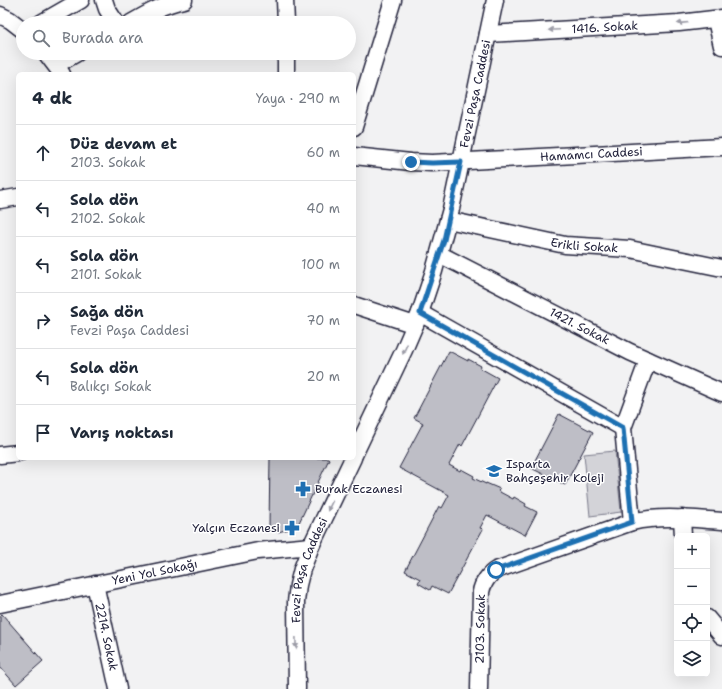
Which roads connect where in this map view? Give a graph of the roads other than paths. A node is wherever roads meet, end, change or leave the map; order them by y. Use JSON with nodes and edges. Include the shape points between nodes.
{"nodes":[{"id":1,"x":81,"y":0,"type":"edge"},
{"id":2,"x":104,"y":0,"type":"edge"},
{"id":3,"x":184,"y":0,"type":"edge"},
{"id":4,"x":285,"y":0,"type":"edge"},
{"id":5,"x":393,"y":0,"type":"edge"},
{"id":6,"x":495,"y":0,"type":"edge"},
{"id":7,"x":0,"y":15,"type":"edge"},
{"id":8,"x":53,"y":16,"type":"edge"},
{"id":9,"x":112,"y":16,"type":"edge"},
{"id":10,"x":143,"y":16,"type":"edge"},
{"id":11,"x":286,"y":16,"type":"edge"},
{"id":12,"x":719,"y":19,"type":"edge"},
{"id":13,"x":16,"y":25,"type":"edge"},
{"id":14,"x":488,"y":34,"type":"junction"},
{"id":15,"x":722,"y":46,"type":"edge"},
{"id":16,"x":286,"y":60,"type":"edge"},
{"id":17,"x":286,"y":72,"type":"edge"},
{"id":18,"x":356,"y":120,"type":"edge"},
{"id":19,"x":722,"y":147,"type":"edge"},
{"id":20,"x":356,"y":156,"type":"edge"},
{"id":21,"x":461,"y":162,"type":"junction"},
{"id":22,"x":16,"y":197,"type":"edge"},
{"id":23,"x":0,"y":200,"type":"edge"},
{"id":24,"x":448,"y":220,"type":"junction"},
{"id":25,"x":439,"y":254,"type":"junction"},
{"id":26,"x":722,"y":268,"type":"edge"},
{"id":27,"x":356,"y":306,"type":"edge"},
{"id":28,"x":417,"y":319,"type":"junction"},
{"id":29,"x":648,"y":360,"type":"junction"},
{"id":30,"x":722,"y":393,"type":"edge"},
{"id":31,"x":361,"y":428,"type":"edge"},
{"id":32,"x":623,"y":428,"type":"junction"},
{"id":33,"x":356,"y":447,"type":"edge"},
{"id":34,"x":16,"y":453,"type":"edge"},
{"id":35,"x":0,"y":455,"type":"edge"},
{"id":36,"x":352,"y":460,"type":"edge"},
{"id":37,"x":682,"y":518,"type":"junction"},
{"id":38,"x":722,"y":521,"type":"edge"},
{"id":39,"x":632,"y":522,"type":"junction"},
{"id":40,"x":683,"y":533,"type":"edge"},
{"id":41,"x":310,"y":546,"type":"junction"},
{"id":42,"x":95,"y":584,"type":"junction"},
{"id":43,"x":0,"y":604,"type":"edge"},
{"id":44,"x":710,"y":622,"type":"edge"},
{"id":45,"x":722,"y":636,"type":"edge"},
{"id":46,"x":118,"y":689,"type":"edge"},
{"id":47,"x":297,"y":689,"type":"edge"},
{"id":48,"x":480,"y":689,"type":"edge"}],
"edges":[{"from":1,"to":8,"type":"street"},
{"from":2,"to":9,"type":"street"},
{"from":3,"to":10,"type":"street","via":[[155,9]]},
{"from":4,"to":11,"type":"street"},
{"from":5,"to":18,"type":"street"},
{"from":6,"to":14,"type":"street","name":"Fevzi Paşa Caddesi"},
{"from":7,"to":13,"type":"street"},
{"from":12,"to":14,"type":"street","name":"1416. Sokak","one_way":true},
{"from":12,"to":15,"type":"street"},
{"from":14,"to":21,"type":"street","name":"Fevzi Paşa Caddesi"},
{"from":16,"to":17,"type":"street"},
{"from":19,"to":21,"type":"street","name":"Hamamcı Caddesi"},
{"from":20,"to":21,"type":"street","name":"Hamamcı Caddesi","via":[[411,162]]},
{"from":21,"to":24,"type":"street","name":"Fevzi Paşa Caddesi"},
{"from":22,"to":23,"type":"street"},
{"from":24,"to":25,"type":"street","name":"Fevzi Paşa Caddesi"},
{"from":24,"to":26,"type":"street","name":"Erikli Sokak","via":[[565,245],[625,248]]},
{"from":25,"to":28,"type":"street","name":"Fevzi Paşa Caddesi"},
{"from":25,"to":29,"type":"street","name":"1421. Sokak"},
{"from":27,"to":28,"type":"street"},
{"from":28,"to":31,"type":"street","name":"Fevzi Paşa Caddesi","one_way":true,"via":[[404,350]]},
{"from":28,"to":32,"type":"street"},
{"from":29,"to":30,"type":"street","name":"1421. Sokak"},
{"from":29,"to":32,"type":"street"},
{"from":31,"to":33,"type":"street","name":"Fevzi Paşa Caddesi"},
{"from":32,"to":39,"type":"street"},
{"from":34,"to":35,"type":"street"},
{"from":36,"to":41,"type":"street","name":"Fevzi Paşa Caddesi","one_way":true},
{"from":37,"to":38,"type":"street","name":"2103. Sokak"},
{"from":37,"to":39,"type":"street","name":"2103. Sokak","via":[[651,518]]},
{"from":37,"to":40,"type":"street"},
{"from":39,"to":48,"type":"street","name":"2103. Sokak","via":[[492,573],[481,588]]},
{"from":41,"to":42,"type":"street","name":"Yeni Yol Sokağı","via":[[258,551]]},
{"from":41,"to":47,"type":"street","name":"Fevzi Paşa Caddesi","one_way":true,"via":[[302,569],[296,602]]},
{"from":42,"to":43,"type":"street","name":"Yeni Yol Sokağı"},
{"from":42,"to":46,"type":"street","name":"2214. Sokak"},
{"from":44,"to":45,"type":"street"}]}
